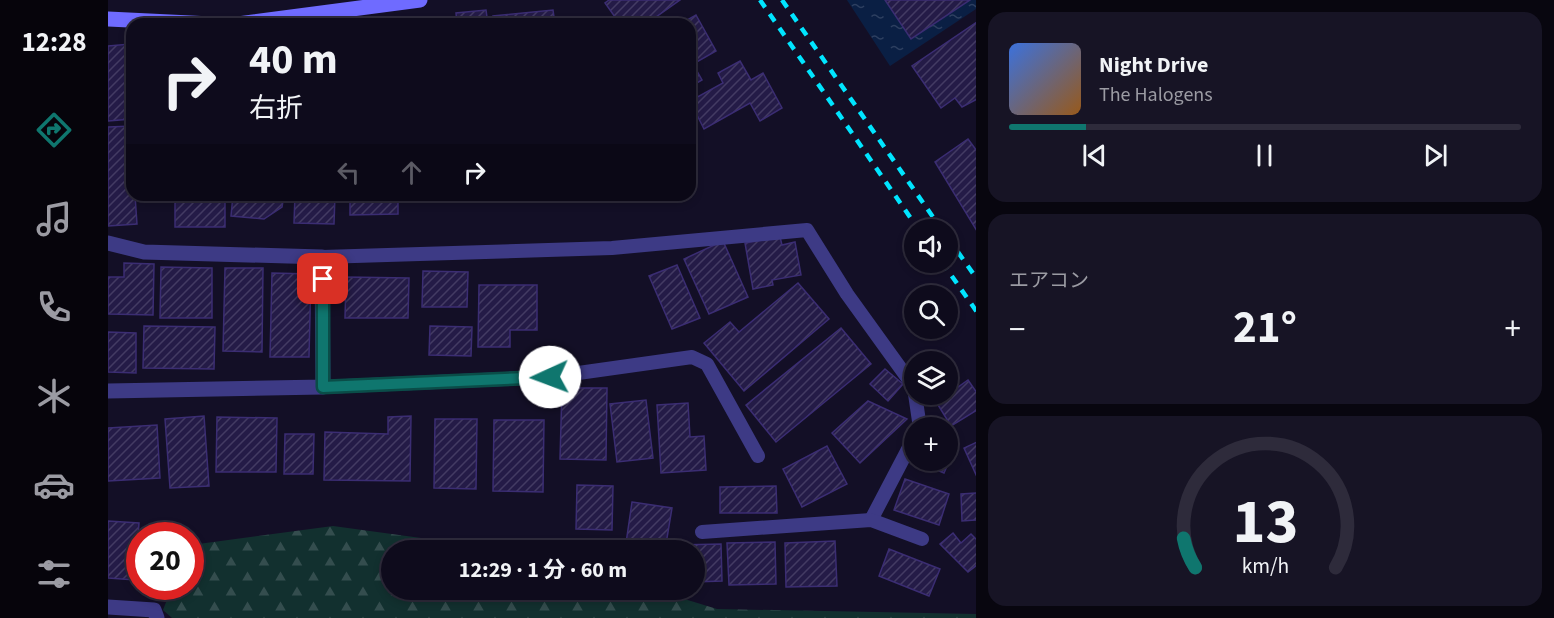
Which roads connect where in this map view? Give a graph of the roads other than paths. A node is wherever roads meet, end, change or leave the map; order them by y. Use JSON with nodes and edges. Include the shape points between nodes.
{"nodes":[{"id":1,"x":420,"y":0,"type":"edge"},
{"id":2,"x":284,"y":18,"type":"edge"},
{"id":3,"x":108,"y":19,"type":"edge"},
{"id":4,"x":126,"y":20,"type":"edge"},
{"id":5,"x":108,"y":243,"type":"edge"},
{"id":6,"x":322,"y":257,"type":"junction"},
{"id":7,"x":904,"y":373,"type":"edge"},
{"id":8,"x":323,"y":387,"type":"junction"},
{"id":9,"x":108,"y":391,"type":"edge"},
{"id":10,"x":758,"y":456,"type":"dead end"},
{"id":11,"x":904,"y":457,"type":"edge"},
{"id":12,"x":871,"y":520,"type":"junction"},
{"id":13,"x":702,"y":532,"type":"dead end"},
{"id":14,"x":922,"y":539,"type":"dead end"},
{"id":15,"x":108,"y":607,"type":"edge"},
{"id":16,"x":157,"y":618,"type":"edge"}],
"edges":[{"from":1,"to":2,"type":"street"},
{"from":3,"to":4,"type":"street"},
{"from":5,"to":6,"type":"street","via":[[144,252]]},
{"from":6,"to":7,"type":"lane","via":[[612,248],[807,230]]},
{"from":6,"to":8,"type":"street"},
{"from":8,"to":9,"type":"street"},
{"from":8,"to":10,"type":"lane","via":[[550,377],[692,357],[707,364]]},
{"from":11,"to":12,"type":"lane"},
{"from":12,"to":13,"type":"lane"},
{"from":12,"to":14,"type":"lane"},
{"from":15,"to":16,"type":"street","via":[[154,610]]}]}
